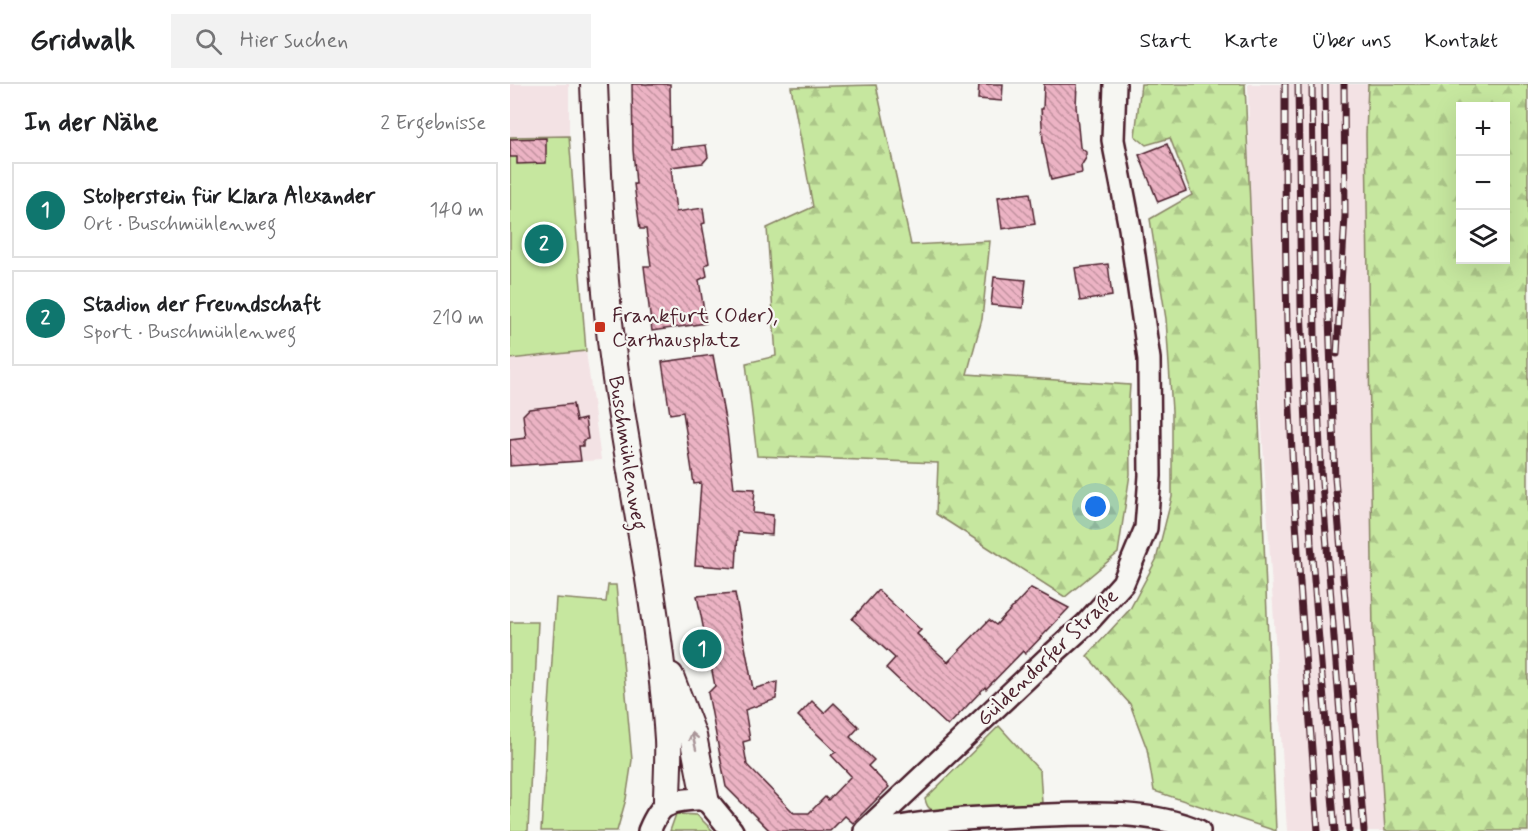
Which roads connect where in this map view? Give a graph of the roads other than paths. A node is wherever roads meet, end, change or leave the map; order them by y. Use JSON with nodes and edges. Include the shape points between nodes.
{"nodes":[{"id":1,"x":594,"y":84,"type":"edge"},
{"id":2,"x":1115,"y":84,"type":"edge"},
{"id":3,"x":658,"y":642,"type":"junction"},
{"id":4,"x":705,"y":798,"type":"junction"},
{"id":5,"x":667,"y":803,"type":"junction"},
{"id":6,"x":950,"y":821,"type":"junction"},
{"id":7,"x":649,"y":831,"type":"edge"},
{"id":8,"x":732,"y":831,"type":"edge"},
{"id":9,"x":865,"y":831,"type":"edge"},
{"id":10,"x":881,"y":831,"type":"edge"},
{"id":11,"x":921,"y":831,"type":"edge"},
{"id":12,"x":1199,"y":831,"type":"edge"}],
"edges":[{"from":1,"to":3,"type":"street","name":"Buschmühlenweg","via":[[606,300]]},
{"from":2,"to":9,"type":"street","name":"Güldendorfer Straße","via":[[1113,140],[1149,359],[1150,476],[1146,528],[1123,583],[1086,624]]},
{"from":4,"to":3,"type":"street","name":"Buschmühlenweg","one_way":true,"via":[[693,736]]},
{"from":3,"to":5,"type":"street","name":"Buschmühlenweg","via":[[668,740]]},
{"from":4,"to":5,"type":"street"},
{"from":4,"to":8,"type":"street"},
{"from":5,"to":7,"type":"street","via":[[657,812]]},
{"from":6,"to":10,"type":"street"},
{"from":6,"to":11,"type":"street"},
{"from":6,"to":12,"type":"street","via":[[1060,815],[1142,816]]}]}
